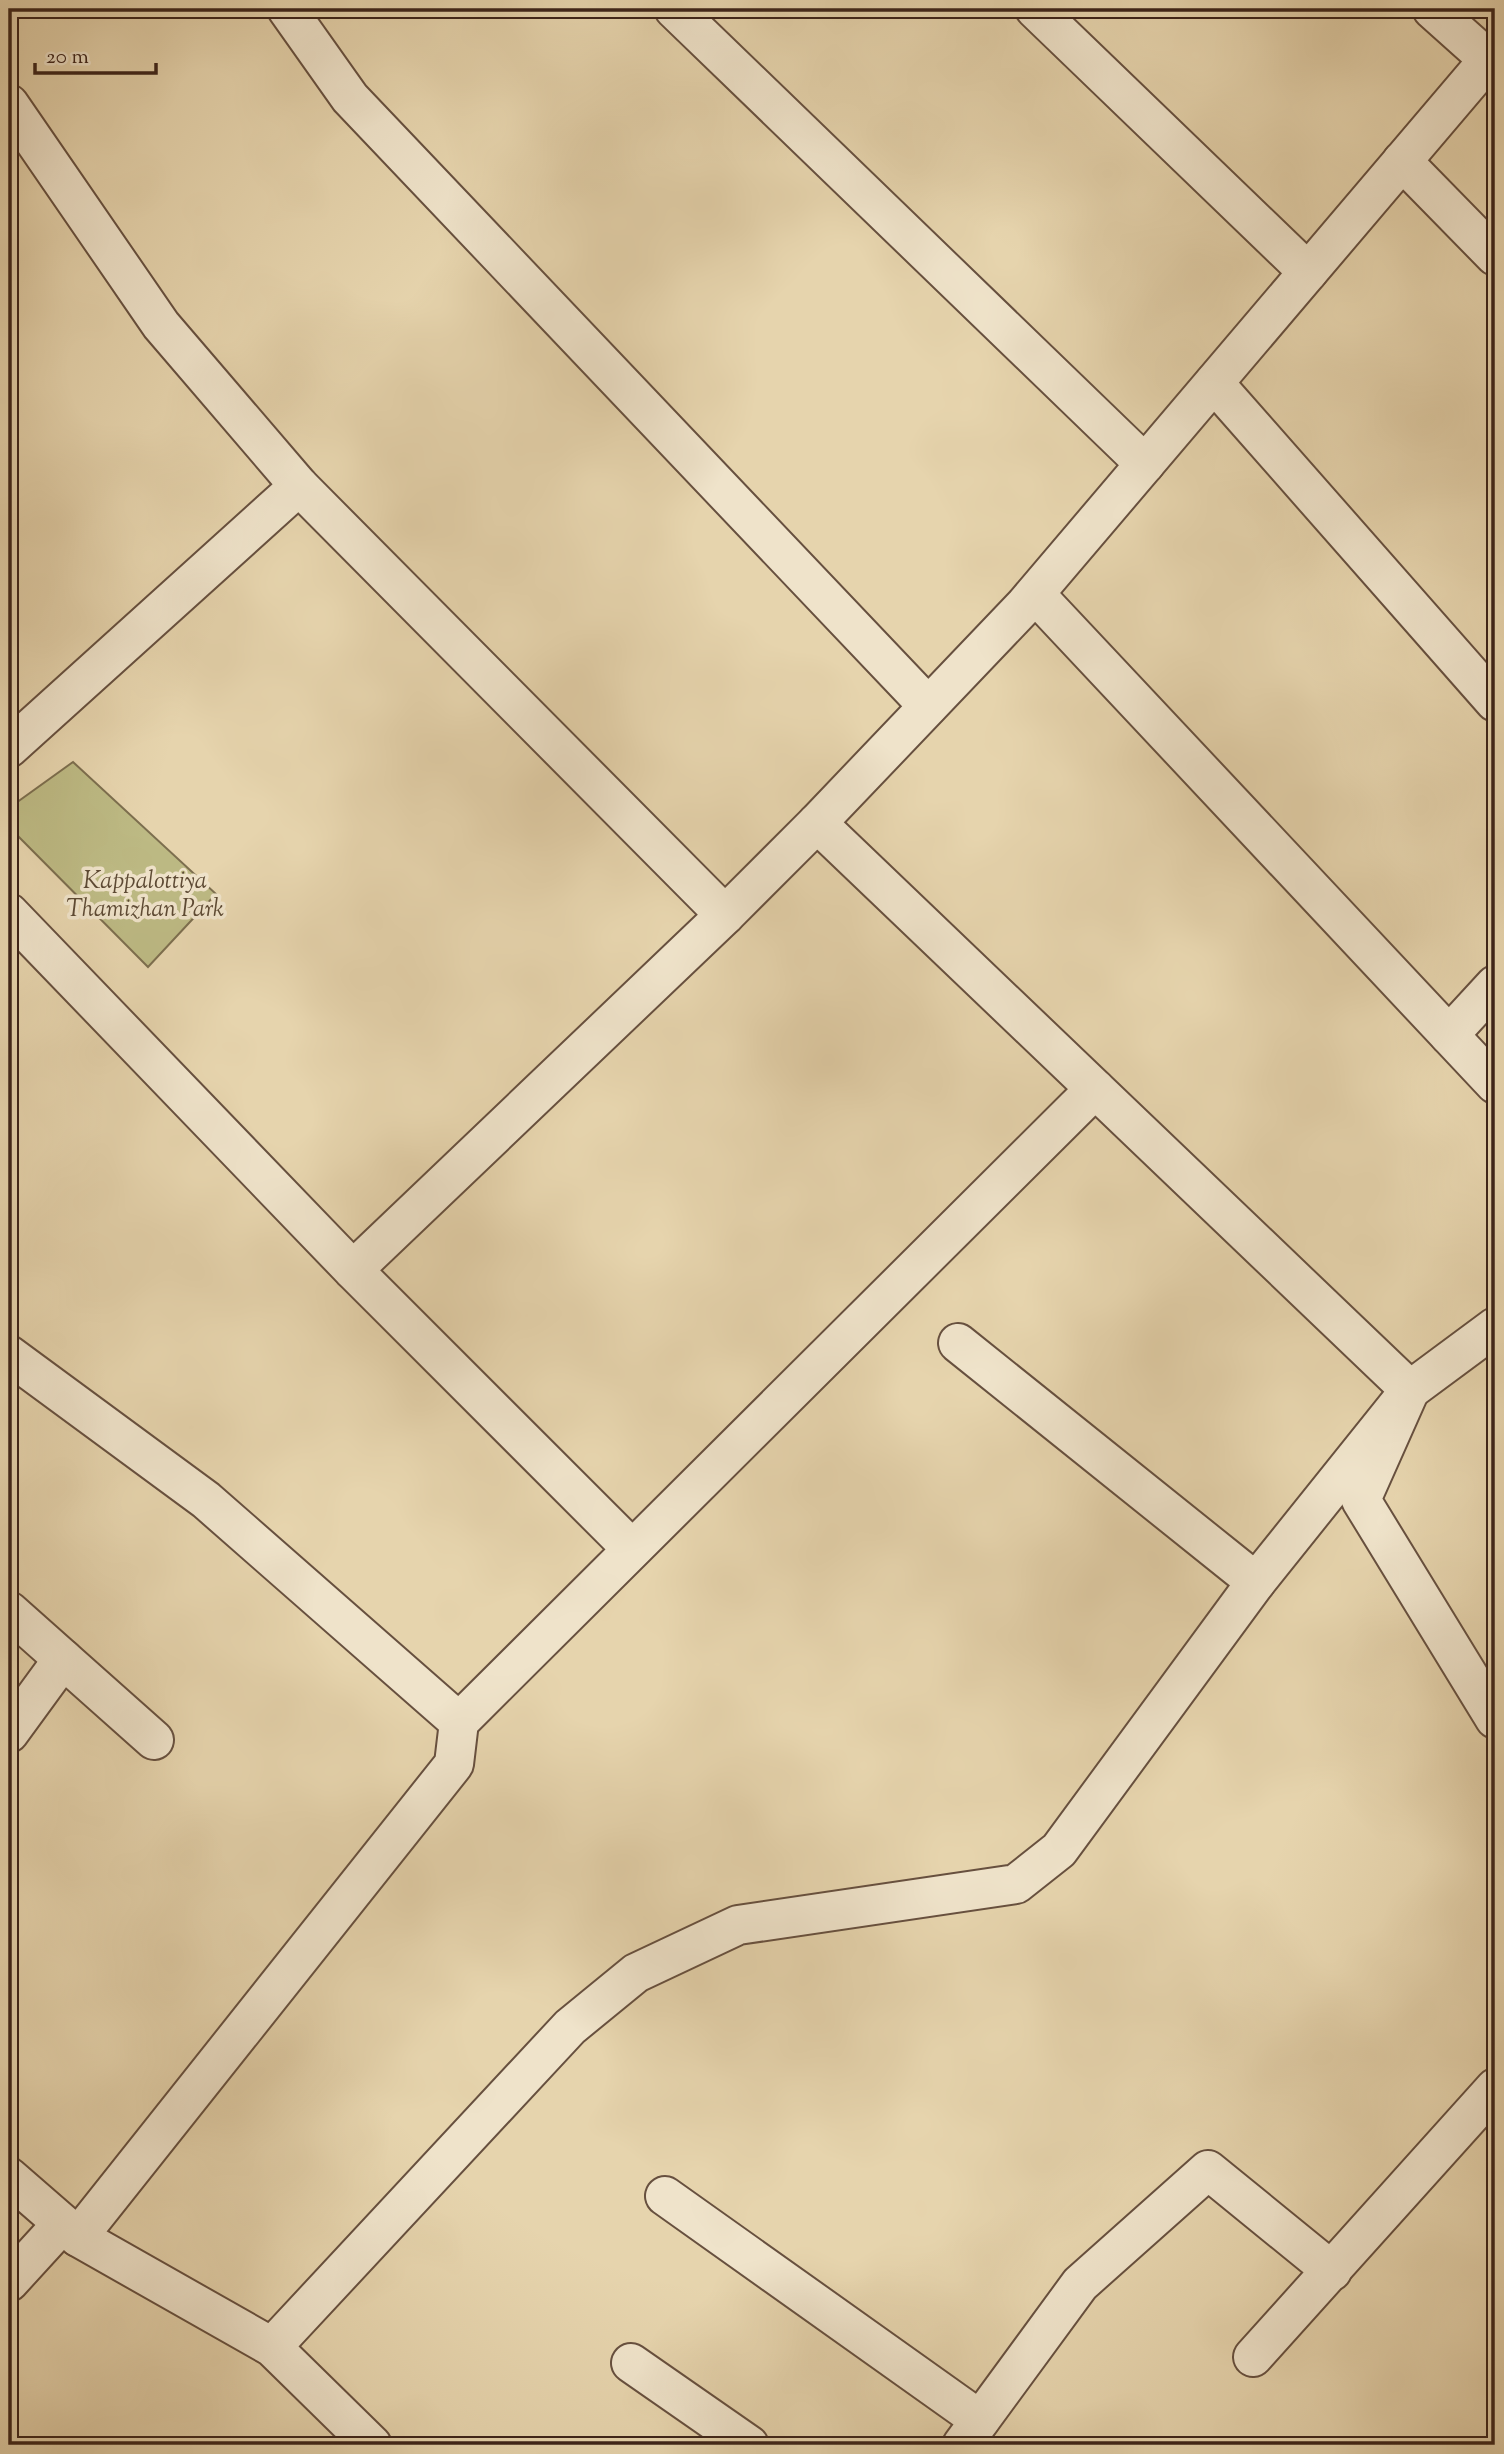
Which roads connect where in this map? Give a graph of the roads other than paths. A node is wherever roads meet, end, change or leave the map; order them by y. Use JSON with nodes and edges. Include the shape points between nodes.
{"nodes":[{"id":1,"x":288,"y":9,"type":"edge"},
{"id":2,"x":674,"y":9,"type":"edge"},
{"id":3,"x":1035,"y":9,"type":"edge"},
{"id":4,"x":1432,"y":9,"type":"edge"},
{"id":5,"x":1492,"y":56,"type":"edge"},
{"id":6,"x":9,"y":104,"type":"edge"},
{"id":7,"x":1402,"y":161,"type":"junction"},
{"id":8,"x":1495,"y":256,"type":"edge"},
{"id":9,"x":1308,"y":272,"type":"junction"},
{"id":10,"x":1214,"y":383,"type":"junction"},
{"id":11,"x":1145,"y":464,"type":"junction"},
{"id":12,"x":299,"y":486,"type":"junction"},
{"id":13,"x":1035,"y":594,"type":"junction"},
{"id":14,"x":1495,"y":702,"type":"edge"},
{"id":15,"x":928,"y":706,"type":"junction"},
{"id":16,"x":9,"y":748,"type":"edge"},
{"id":17,"x":817,"y":823,"type":"junction"},
{"id":18,"x":9,"y":913,"type":"edge"},
{"id":19,"x":725,"y":915,"type":"junction"},
{"id":20,"x":1495,"y":985,"type":"edge"},
{"id":21,"x":1449,"y":1035,"type":"junction"},
{"id":22,"x":1495,"y":1084,"type":"edge"},
{"id":23,"x":1095,"y":1089,"type":"junction"},
{"id":24,"x":353,"y":1269,"type":"junction"},
{"id":25,"x":1495,"y":1327,"type":"edge"},
{"id":26,"x":958,"y":1343,"type":"dead end"},
{"id":27,"x":9,"y":1355,"type":"edge"},
{"id":28,"x":1410,"y":1390,"type":"junction"},
{"id":29,"x":632,"y":1549,"type":"junction"},
{"id":30,"x":1256,"y":1582,"type":"junction"},
{"id":31,"x":9,"y":1611,"type":"edge"},
{"id":32,"x":63,"y":1659,"type":"junction"},
{"id":33,"x":1495,"y":1719,"type":"edge"},
{"id":34,"x":459,"y":1722,"type":"junction"},
{"id":35,"x":9,"y":1733,"type":"edge"},
{"id":36,"x":155,"y":1740,"type":"dead end"},
{"id":37,"x":1495,"y":2088,"type":"edge"},
{"id":38,"x":1482,"y":2127,"type":"edge"},
{"id":39,"x":9,"y":2177,"type":"edge"},
{"id":40,"x":665,"y":2196,"type":"dead end"},
{"id":41,"x":70,"y":2230,"type":"junction"},
{"id":42,"x":1332,"y":2270,"type":"junction"},
{"id":43,"x":9,"y":2282,"type":"edge"},
{"id":44,"x":272,"y":2347,"type":"junction"},
{"id":45,"x":1254,"y":2357,"type":"dead end"},
{"id":46,"x":631,"y":2364,"type":"dead end"},
{"id":47,"x":971,"y":2433,"type":"edge"},
{"id":48,"x":372,"y":2445,"type":"edge"},
{"id":49,"x":749,"y":2445,"type":"edge"}],
"edges":[{"from":1,"to":15,"type":"street","via":[[350,98]]},
{"from":2,"to":11,"type":"street"},
{"from":3,"to":9,"type":"street"},
{"from":4,"to":5,"type":"street"},
{"from":5,"to":7,"type":"street"},
{"from":6,"to":12,"type":"street","via":[[161,326]]},
{"from":7,"to":8,"type":"street"},
{"from":7,"to":9,"type":"street"},
{"from":9,"to":10,"type":"street"},
{"from":10,"to":11,"type":"street"},
{"from":10,"to":14,"type":"street"},
{"from":11,"to":13,"type":"street"},
{"from":12,"to":16,"type":"street"},
{"from":12,"to":19,"type":"street"},
{"from":13,"to":15,"type":"street"},
{"from":13,"to":21,"type":"street"},
{"from":15,"to":17,"type":"street"},
{"from":17,"to":19,"type":"street"},
{"from":17,"to":23,"type":"street"},
{"from":18,"to":24,"type":"street"},
{"from":19,"to":24,"type":"street"},
{"from":20,"to":21,"type":"street"},
{"from":21,"to":22,"type":"street"},
{"from":23,"to":28,"type":"street"},
{"from":23,"to":29,"type":"street"},
{"from":24,"to":29,"type":"street"},
{"from":25,"to":28,"type":"street"},
{"from":26,"to":30,"type":"street"},
{"from":27,"to":34,"type":"street","via":[[206,1500]]},
{"from":28,"to":30,"type":"street"},
{"from":28,"to":33,"type":"street","via":[[1361,1500]]},
{"from":29,"to":34,"type":"street"},
{"from":30,"to":44,"type":"street","via":[[1059,1850],[1016,1884],[738,1925],[636,1973],[570,2027]]},
{"from":31,"to":32,"type":"street"},
{"from":32,"to":35,"type":"street"},
{"from":32,"to":36,"type":"street"},
{"from":34,"to":41,"type":"street","via":[[454,1764]]},
{"from":37,"to":38,"type":"street"},
{"from":38,"to":42,"type":"street"},
{"from":39,"to":41,"type":"street"},
{"from":40,"to":47,"type":"street"},
{"from":41,"to":43,"type":"street"},
{"from":41,"to":44,"type":"street"},
{"from":42,"to":45,"type":"street"},
{"from":42,"to":47,"type":"street","via":[[1208,2170],[1080,2284]]},
{"from":44,"to":48,"type":"street"},
{"from":46,"to":49,"type":"street"}]}
